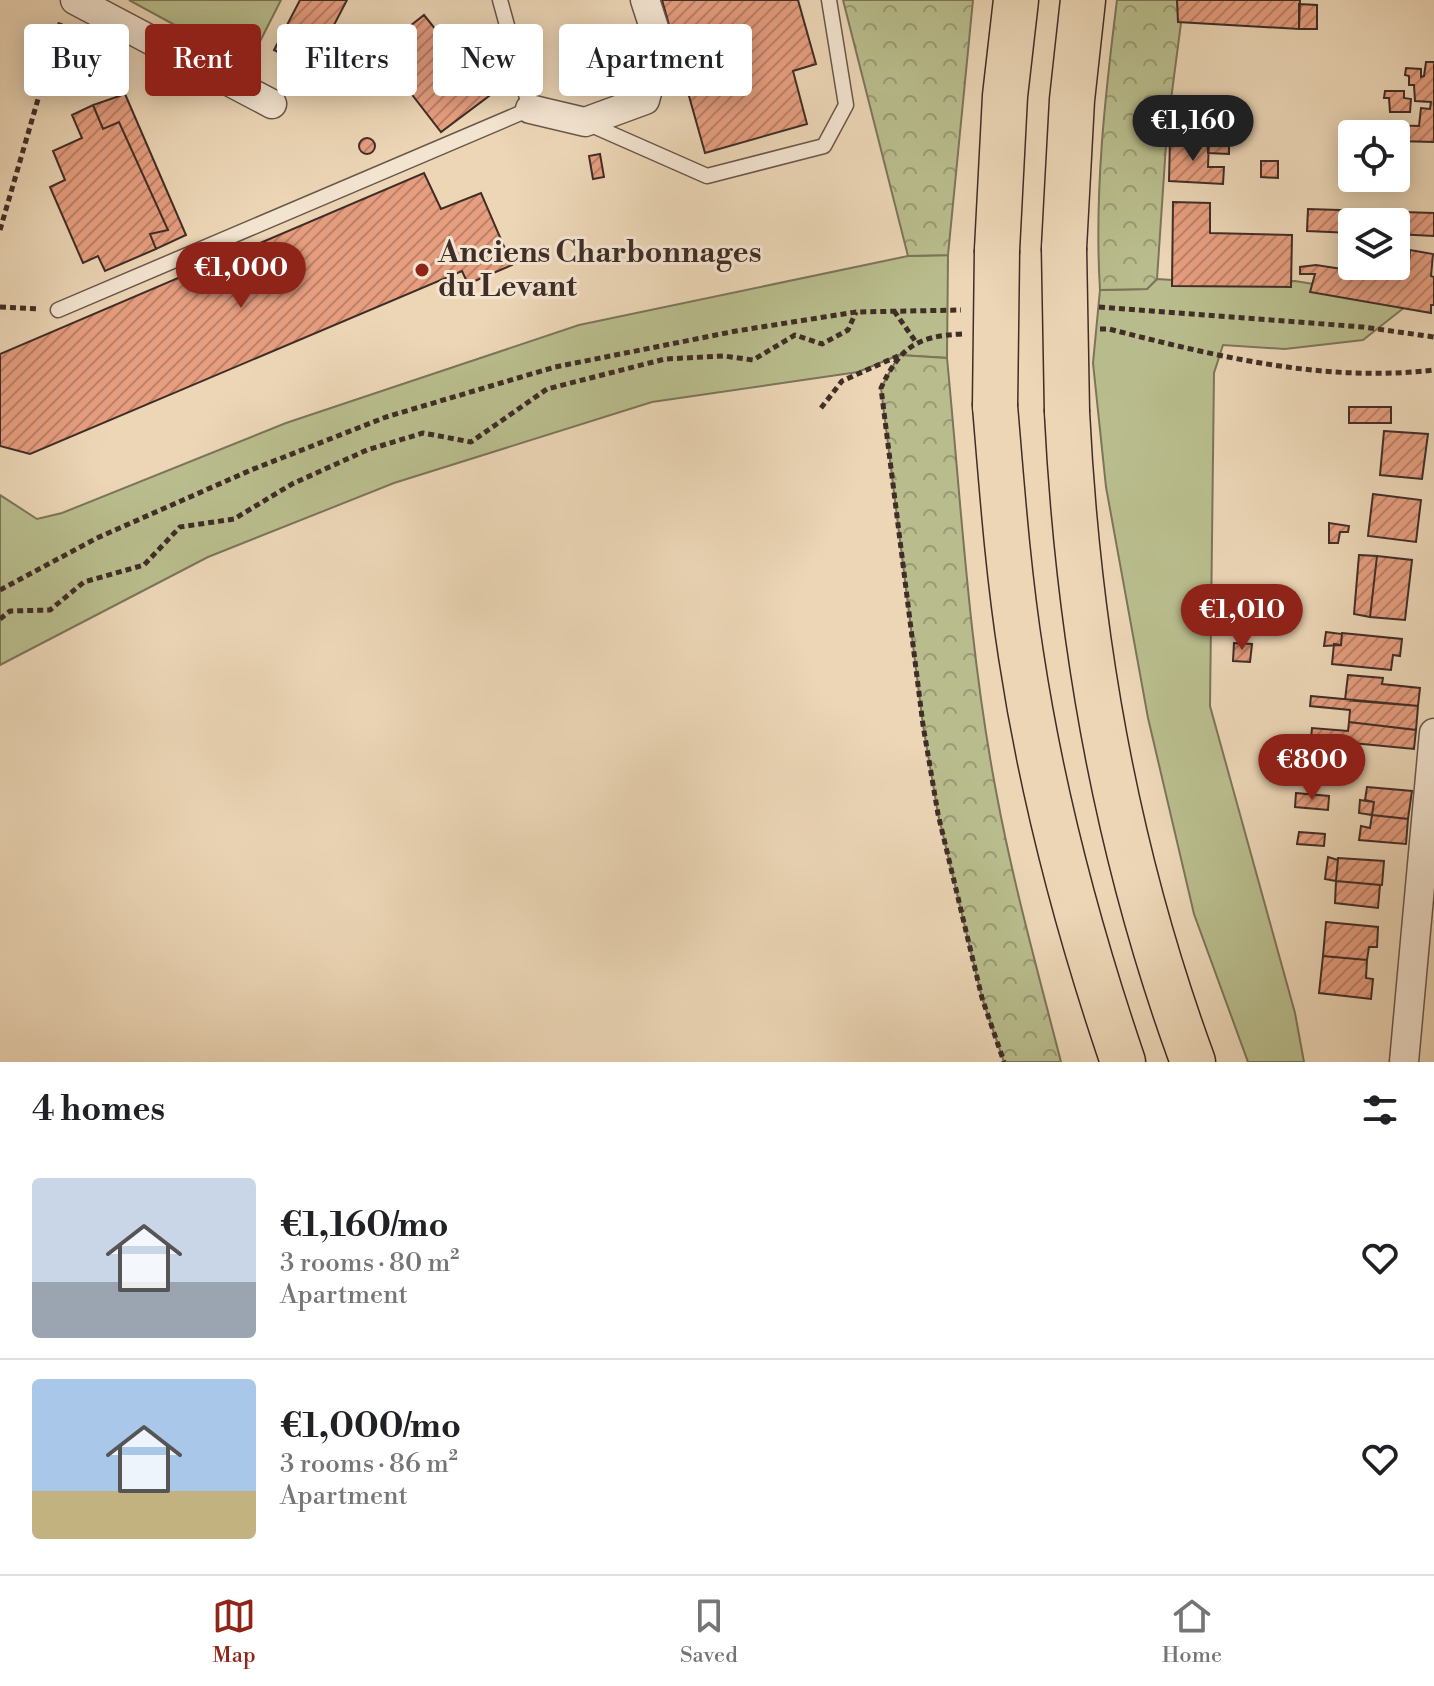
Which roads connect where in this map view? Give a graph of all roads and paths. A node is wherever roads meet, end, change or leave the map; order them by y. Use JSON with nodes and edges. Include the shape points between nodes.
{"nodes":[{"id":1,"x":500,"y":0,"type":"edge"},
{"id":2,"x":645,"y":0,"type":"edge"},
{"id":3,"x":829,"y":0,"type":"edge"},
{"id":4,"x":1016,"y":0,"type":"edge"},
{"id":5,"x":1083,"y":0,"type":"edge"},
{"id":6,"x":69,"y":7,"type":"edge"},
{"id":7,"x":272,"y":104,"type":"dead end"},
{"id":8,"x":530,"y":109,"type":"junction"},
{"id":9,"x":585,"y":122,"type":"junction"},
{"id":10,"x":0,"y":230,"type":"edge"},
{"id":11,"x":1097,"y":306,"type":"dead end"},
{"id":12,"x":0,"y":307,"type":"edge"},
{"id":13,"x":58,"y":310,"type":"joint"},
{"id":14,"x":974,"y":310,"type":"dead end"},
{"id":15,"x":894,"y":311,"type":"junction"},
{"id":16,"x":856,"y":312,"type":"junction"},
{"id":17,"x":1434,"y":337,"type":"edge"},
{"id":18,"x":916,"y":342,"type":"dead end"},
{"id":19,"x":899,"y":355,"type":"dead end"},
{"id":20,"x":821,"y":408,"type":"dead end"},
{"id":21,"x":0,"y":590,"type":"edge"},
{"id":22,"x":0,"y":619,"type":"edge"},
{"id":23,"x":1434,"y":733,"type":"edge"},
{"id":24,"x":1098,"y":987,"type":"junction"},
{"id":25,"x":1193,"y":1061,"type":"edge"},
{"id":26,"x":1093,"y":1062,"type":"edge"},
{"id":27,"x":1123,"y":1062,"type":"edge"},
{"id":28,"x":1404,"y":1062,"type":"edge"}],
"edges":[{"from":1,"to":8,"type":"lane"},
{"from":2,"to":9,"type":"street","via":[[660,46],[645,100]]},
{"from":3,"to":9,"type":"lane","via":[[846,105],[824,146],[707,176]]},
{"from":4,"to":24,"type":"highway","bridge":true,"via":[[997,250],[995,406],[1004,522],[1047,799]]},
{"from":5,"to":25,"type":"highway","bridge":true,"via":[[1064,248],[1072,513],[1088,651],[1110,766],[1145,916]]},
{"from":6,"to":7,"type":"street"},
{"from":6,"to":10,"type":"path"},
{"from":8,"to":9,"type":"street"},
{"from":8,"to":13,"type":"lane"},
{"from":11,"to":17,"type":"path"},
{"from":12,"to":13,"type":"path"},
{"from":14,"to":15,"type":"path"},
{"from":15,"to":16,"type":"path"},
{"from":15,"to":18,"type":"path"},
{"from":16,"to":21,"type":"path","via":[[555,367],[386,417],[97,538]]},
{"from":16,"to":22,"type":"path","via":[[848,330],[822,344],[795,335],[753,360],[665,359],[547,389],[471,442],[423,433],[367,450],[292,484],[234,519],[180,527],[144,565],[84,582],[50,610],[10,611]]},
{"from":19,"to":20,"type":"path","via":[[842,381]]},
{"from":23,"to":28,"type":"street"},
{"from":24,"to":26,"type":"highway"},
{"from":24,"to":27,"type":"highway"}]}
